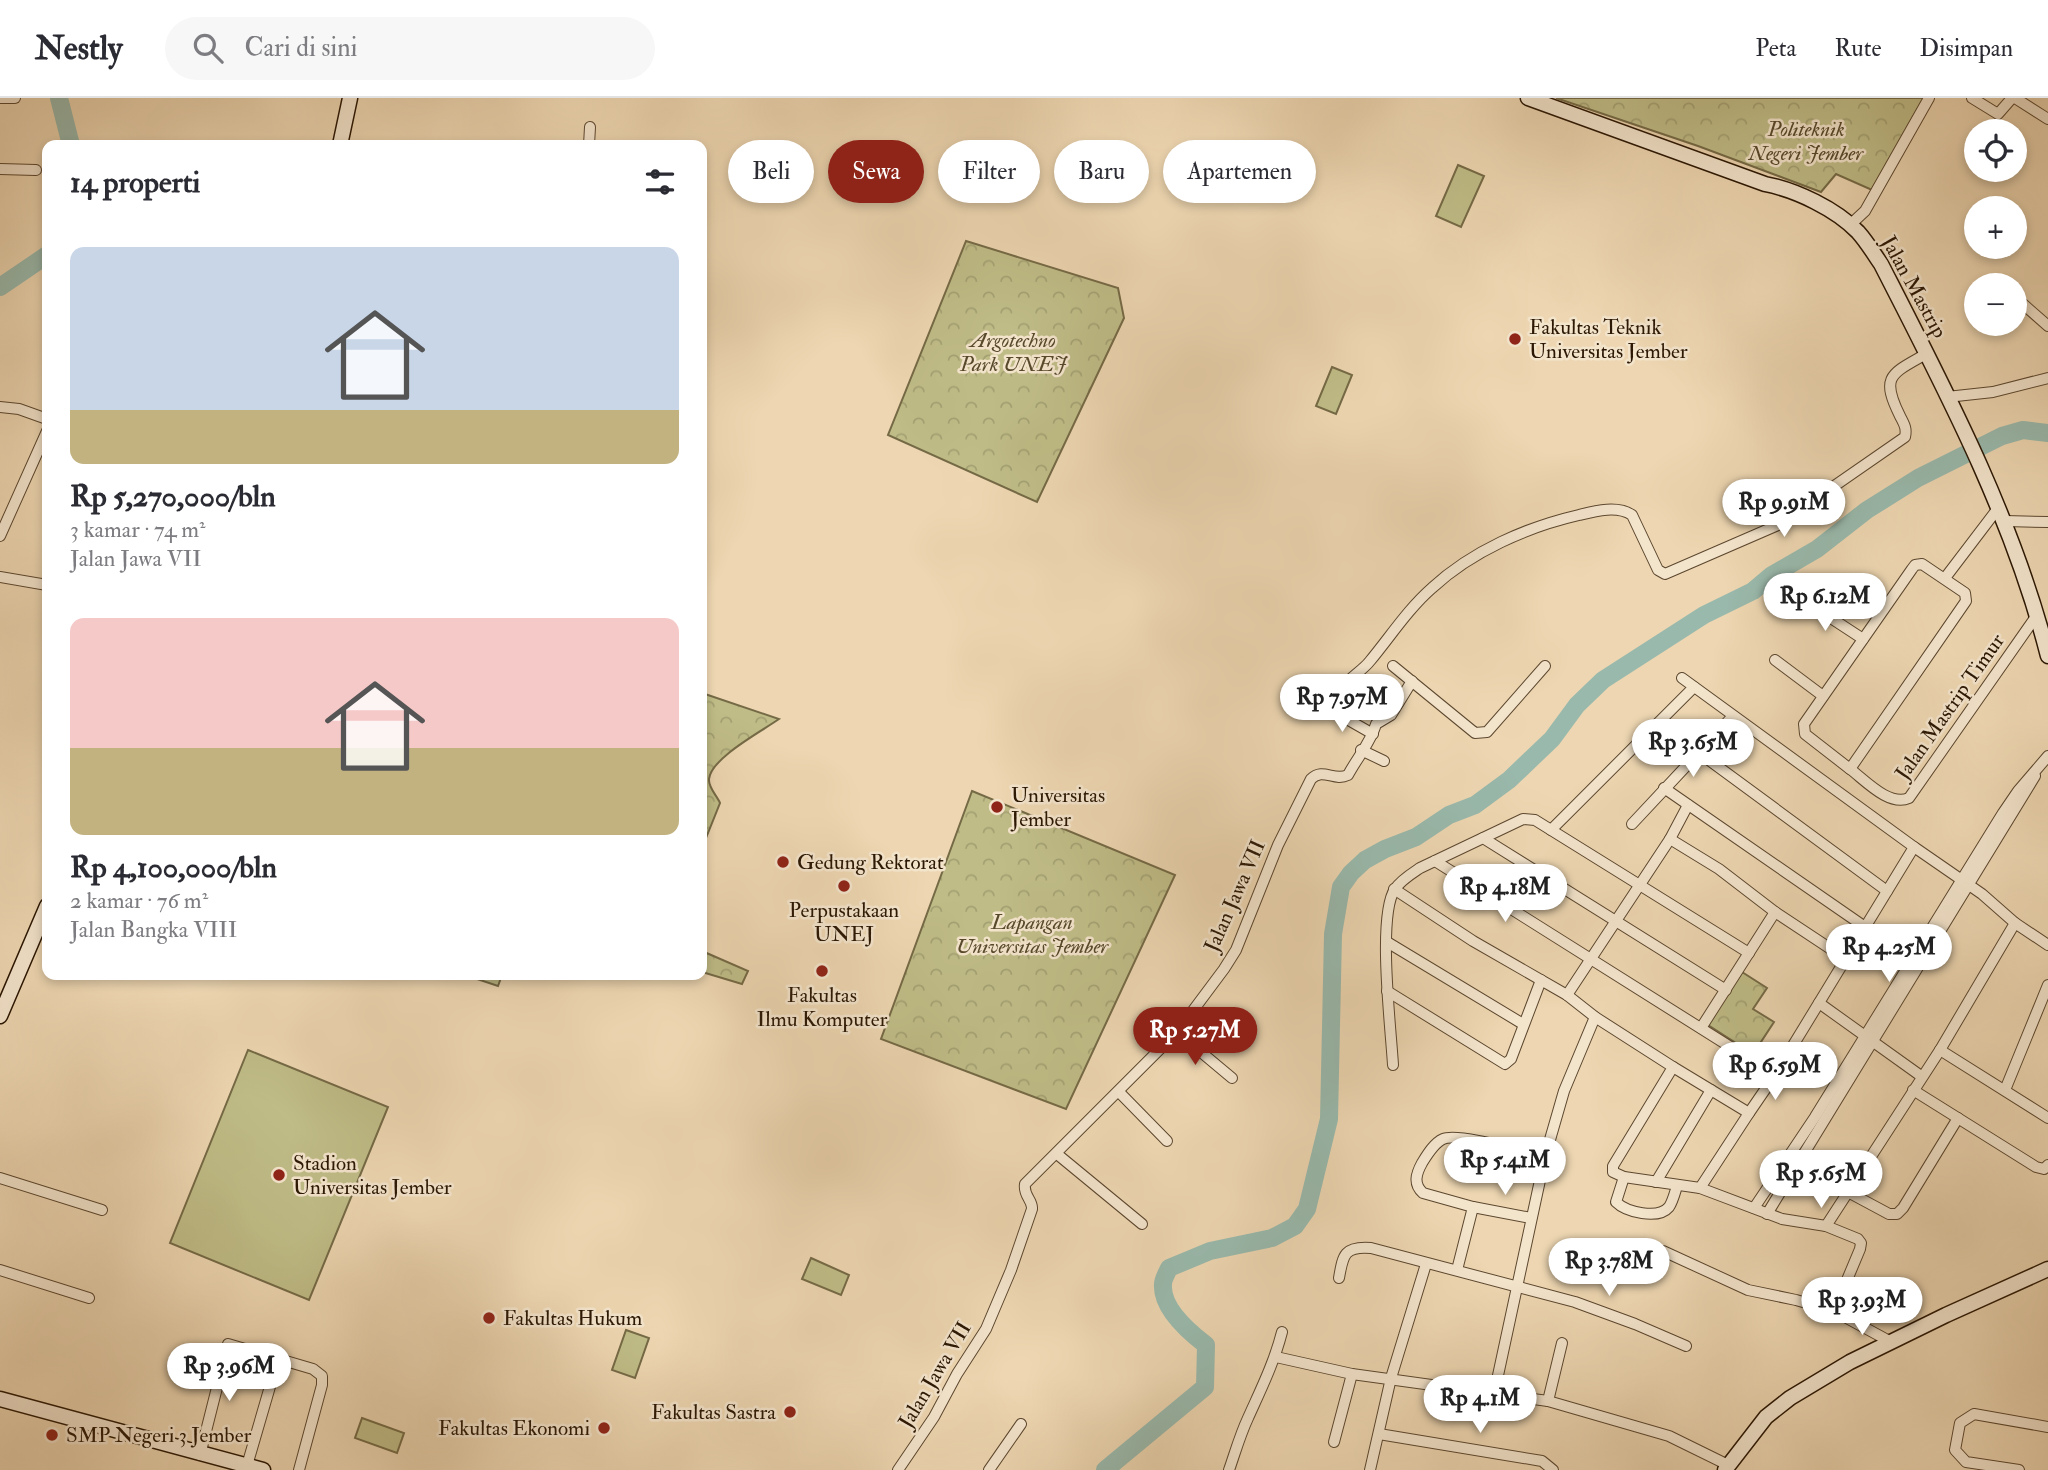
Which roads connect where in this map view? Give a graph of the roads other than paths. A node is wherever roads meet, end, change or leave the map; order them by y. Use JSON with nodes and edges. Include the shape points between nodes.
{"nodes":[{"id":1,"x":0,"y":98,"type":"edge"},
{"id":2,"x":15,"y":98,"type":"edge"},
{"id":3,"x":350,"y":98,"type":"edge"},
{"id":4,"x":1528,"y":98,"type":"edge"},
{"id":5,"x":1928,"y":98,"type":"edge"},
{"id":6,"x":1972,"y":98,"type":"edge"},
{"id":7,"x":2013,"y":98,"type":"edge"},
{"id":8,"x":2048,"y":119,"type":"edge"},
{"id":9,"x":590,"y":127,"type":"dead end"},
{"id":10,"x":341,"y":140,"type":"edge"},
{"id":11,"x":589,"y":140,"type":"edge"},
{"id":12,"x":0,"y":169,"type":"edge"},
{"id":13,"x":36,"y":170,"type":"dead end"},
{"id":14,"x":1850,"y":225,"type":"junction"},
{"id":15,"x":2027,"y":307,"type":"edge"},
{"id":16,"x":2048,"y":326,"type":"edge"},
{"id":17,"x":1922,"y":357,"type":"junction"},
{"id":18,"x":2048,"y":378,"type":"edge"},
{"id":19,"x":1947,"y":397,"type":"junction"},
{"id":20,"x":0,"y":407,"type":"edge"},
{"id":21,"x":42,"y":417,"type":"edge"},
{"id":22,"x":42,"y":442,"type":"edge"},
{"id":23,"x":1999,"y":507,"type":"junction"},
{"id":24,"x":2005,"y":522,"type":"junction"},
{"id":25,"x":2048,"y":522,"type":"edge"},
{"id":26,"x":0,"y":536,"type":"edge"},
{"id":27,"x":0,"y":577,"type":"edge"},
{"id":28,"x":1945,"y":578,"type":"junction"},
{"id":29,"x":42,"y":584,"type":"edge"},
{"id":30,"x":1805,"y":601,"type":"dead end"},
{"id":31,"x":2037,"y":615,"type":"junction"},
{"id":32,"x":2045,"y":633,"type":"edge"},
{"id":33,"x":1863,"y":639,"type":"junction"},
{"id":34,"x":2048,"y":656,"type":"edge"},
{"id":35,"x":1776,"y":660,"type":"dead end"},
{"id":36,"x":1393,"y":666,"type":"dead end"},
{"id":37,"x":1545,"y":666,"type":"dead end"},
{"id":38,"x":1682,"y":678,"type":"dead end"},
{"id":39,"x":1412,"y":681,"type":"junction"},
{"id":40,"x":1694,"y":687,"type":"junction"},
{"id":41,"x":1823,"y":696,"type":"junction"},
{"id":42,"x":1733,"y":716,"type":"junction"},
{"id":43,"x":1373,"y":734,"type":"junction"},
{"id":44,"x":1361,"y":750,"type":"junction"},
{"id":45,"x":1698,"y":752,"type":"junction"},
{"id":46,"x":2048,"y":756,"type":"edge"},
{"id":47,"x":1384,"y":761,"type":"dead end"},
{"id":48,"x":1850,"y":769,"type":"junction"},
{"id":49,"x":1664,"y":788,"type":"junction"},
{"id":50,"x":1688,"y":805,"type":"junction"},
{"id":51,"x":1632,"y":824,"type":"dead end"},
{"id":52,"x":1551,"y":830,"type":"junction"},
{"id":53,"x":1483,"y":838,"type":"junction"},
{"id":54,"x":1670,"y":839,"type":"junction"},
{"id":55,"x":1914,"y":847,"type":"junction"},
{"id":56,"x":1435,"y":861,"type":"junction"},
{"id":57,"x":1965,"y":882,"type":"junction"},
{"id":58,"x":1640,"y":884,"type":"junction"},
{"id":59,"x":1394,"y":890,"type":"junction"},
{"id":60,"x":1887,"y":891,"type":"junction"},
{"id":61,"x":1775,"y":912,"type":"junction"},
{"id":62,"x":42,"y":917,"type":"edge"},
{"id":63,"x":1616,"y":922,"type":"junction"},
{"id":64,"x":2015,"y":923,"type":"junction"},
{"id":65,"x":1865,"y":927,"type":"junction"},
{"id":66,"x":1387,"y":942,"type":"junction"},
{"id":67,"x":2048,"y":945,"type":"edge"},
{"id":68,"x":1749,"y":953,"type":"junction"},
{"id":69,"x":1846,"y":959,"type":"junction"},
{"id":70,"x":1591,"y":960,"type":"junction"},
{"id":71,"x":1541,"y":980,"type":"junction"},
{"id":72,"x":2048,"y":985,"type":"edge"},
{"id":73,"x":1726,"y":990,"type":"junction"},
{"id":74,"x":1387,"y":991,"type":"junction"},
{"id":75,"x":1567,"y":995,"type":"junction"},
{"id":76,"x":1819,"y":1003,"type":"junction"},
{"id":77,"x":1,"y":1010,"type":"edge"},
{"id":78,"x":1595,"y":1017,"type":"junction"},
{"id":79,"x":1523,"y":1024,"type":"junction"},
{"id":80,"x":1701,"y":1028,"type":"junction"},
{"id":81,"x":1177,"y":1032,"type":"junction"},
{"id":82,"x":1870,"y":1038,"type":"junction"},
{"id":83,"x":1940,"y":1051,"type":"junction"},
{"id":84,"x":1393,"y":1065,"type":"dead end"},
{"id":85,"x":1673,"y":1067,"type":"junction"},
{"id":86,"x":1775,"y":1074,"type":"junction"},
{"id":87,"x":1921,"y":1076,"type":"junction"},
{"id":88,"x":1232,"y":1078,"type":"dead end"},
{"id":89,"x":1711,"y":1090,"type":"junction"},
{"id":90,"x":1913,"y":1090,"type":"junction"},
{"id":91,"x":2005,"y":1090,"type":"junction"},
{"id":92,"x":1119,"y":1092,"type":"junction"},
{"id":93,"x":2048,"y":1103,"type":"edge"},
{"id":94,"x":1749,"y":1113,"type":"junction"},
{"id":95,"x":2046,"y":1116,"type":"edge"},
{"id":96,"x":1958,"y":1118,"type":"junction"},
{"id":97,"x":1819,"y":1120,"type":"junction"},
{"id":98,"x":1167,"y":1141,"type":"dead end"},
{"id":99,"x":1057,"y":1154,"type":"junction"},
{"id":100,"x":1545,"y":1157,"type":"junction"},
{"id":101,"x":2048,"y":1165,"type":"edge"},
{"id":102,"x":0,"y":1178,"type":"edge"},
{"id":103,"x":1624,"y":1178,"type":"junction"},
{"id":104,"x":1656,"y":1182,"type":"junction"},
{"id":105,"x":1677,"y":1185,"type":"junction"},
{"id":106,"x":1700,"y":1188,"type":"junction"},
{"id":107,"x":1848,"y":1192,"type":"junction"},
{"id":108,"x":1473,"y":1207,"type":"junction"},
{"id":109,"x":1754,"y":1208,"type":"junction"},
{"id":110,"x":102,"y":1210,"type":"dead end"},
{"id":111,"x":1767,"y":1214,"type":"junction"},
{"id":112,"x":1531,"y":1218,"type":"junction"},
{"id":113,"x":1142,"y":1224,"type":"dead end"},
{"id":114,"x":1826,"y":1226,"type":"junction"},
{"id":115,"x":1663,"y":1251,"type":"dead end"},
{"id":116,"x":1426,"y":1264,"type":"junction"},
{"id":117,"x":2048,"y":1269,"type":"edge"},
{"id":118,"x":0,"y":1270,"type":"edge"},
{"id":119,"x":1457,"y":1270,"type":"junction"},
{"id":120,"x":1339,"y":1279,"type":"dead end"},
{"id":121,"x":1518,"y":1288,"type":"junction"},
{"id":122,"x":89,"y":1298,"type":"dead end"},
{"id":123,"x":1834,"y":1311,"type":"junction"},
{"id":124,"x":1282,"y":1332,"type":"dead end"},
{"id":125,"x":1891,"y":1342,"type":"junction"},
{"id":126,"x":1562,"y":1343,"type":"dead end"},
{"id":127,"x":1686,"y":1346,"type":"dead end"},
{"id":128,"x":1276,"y":1356,"type":"junction"},
{"id":129,"x":278,"y":1359,"type":"junction"},
{"id":130,"x":1352,"y":1374,"type":"junction"},
{"id":131,"x":1391,"y":1378,"type":"junction"},
{"id":132,"x":1494,"y":1394,"type":"junction"},
{"id":133,"x":1548,"y":1401,"type":"junction"},
{"id":134,"x":1,"y":1402,"type":"edge"},
{"id":135,"x":1021,"y":1424,"type":"dead end"},
{"id":136,"x":2048,"y":1427,"type":"edge"},
{"id":137,"x":1379,"y":1434,"type":"junction"},
{"id":138,"x":1335,"y":1442,"type":"dead end"},
{"id":139,"x":200,"y":1455,"type":"junction"},
{"id":140,"x":246,"y":1468,"type":"edge"},
{"id":141,"x":1726,"y":1468,"type":"edge"},
{"id":142,"x":262,"y":1470,"type":"edge"},
{"id":143,"x":299,"y":1470,"type":"edge"},
{"id":144,"x":898,"y":1470,"type":"edge"},
{"id":145,"x":989,"y":1470,"type":"edge"},
{"id":146,"x":1229,"y":1470,"type":"edge"},
{"id":147,"x":1370,"y":1470,"type":"edge"},
{"id":148,"x":1553,"y":1470,"type":"edge"},
{"id":149,"x":2019,"y":1470,"type":"edge"}],
"edges":[{"from":1,"to":2,"type":"street"},
{"from":3,"to":10,"type":"main road"},
{"from":4,"to":14,"type":"main road","name":"Jalan Mastrip","via":[[1781,188]]},
{"from":5,"to":14,"type":"street","via":[[1865,211]]},
{"from":6,"to":7,"type":"street","via":[[1998,114]]},
{"from":7,"to":8,"type":"street"},
{"from":9,"to":11,"type":"street"},
{"from":12,"to":13,"type":"street"},
{"from":14,"to":17,"type":"main road","name":"Jalan Mastrip","via":[[1881,264]]},
{"from":15,"to":16,"type":"street"},
{"from":17,"to":19,"type":"main road","name":"Jalan Mastrip"},
{"from":17,"to":43,"type":"street","via":[[1894,374],[1890,382],[1889,394],[1906,427],[1905,437],[1778,525],[1665,574],[1658,570],[1632,514],[1599,510],[1557,520],[1499,543],[1454,570],[1416,603],[1361,673],[1347,682],[1338,714]]},
{"from":18,"to":19,"type":"street","via":[[1993,393]]},
{"from":19,"to":23,"type":"main road","name":"Jalan Mastrip"},
{"from":20,"to":21,"type":"street"},
{"from":22,"to":26,"type":"street"},
{"from":23,"to":24,"type":"main road","name":"Jalan Mastrip"},
{"from":23,"to":28,"type":"street"},
{"from":24,"to":25,"type":"street"},
{"from":24,"to":31,"type":"main road","name":"Jalan Mastrip"},
{"from":27,"to":29,"type":"street"},
{"from":28,"to":33,"type":"street","via":[[1922,564],[1915,565]]},
{"from":28,"to":48,"type":"street","via":[[1965,593],[1966,601]]},
{"from":30,"to":33,"type":"street"},
{"from":31,"to":32,"type":"main road","name":"Jalan Mastrip"},
{"from":31,"to":48,"type":"street","name":"Jalan Mastrip Timur","via":[[1909,798],[1889,798]]},
{"from":32,"to":34,"type":"main road","name":"Jalan Mastrip"},
{"from":33,"to":41,"type":"street"},
{"from":35,"to":41,"type":"street"},
{"from":36,"to":39,"type":"street"},
{"from":37,"to":39,"type":"street","via":[[1487,732],[1480,734]]},
{"from":38,"to":40,"type":"street"},
{"from":39,"to":43,"type":"street","name":"Jalan Jawa VII","via":[[1391,715],[1376,724]]},
{"from":40,"to":42,"type":"street"},
{"from":40,"to":52,"type":"street"},
{"from":41,"to":48,"type":"street","via":[[1804,722],[1803,731]]},
{"from":42,"to":45,"type":"street"},
{"from":42,"to":55,"type":"street"},
{"from":43,"to":44,"type":"street","name":"Jalan Jawa VII"},
{"from":44,"to":47,"type":"street"},
{"from":44,"to":81,"type":"street","name":"Jalan Jawa VII","via":[[1347,776],[1323,773],[1311,779],[1278,845],[1236,950]]},
{"from":45,"to":49,"type":"street"},
{"from":45,"to":60,"type":"street"},
{"from":46,"to":57,"type":"street","via":[[2018,791]]},
{"from":49,"to":50,"type":"street"},
{"from":49,"to":51,"type":"street"},
{"from":50,"to":54,"type":"street"},
{"from":50,"to":65,"type":"street"},
{"from":52,"to":53,"type":"street","via":[[1526,818]]},
{"from":52,"to":58,"type":"street"},
{"from":53,"to":56,"type":"street"},
{"from":53,"to":63,"type":"street"},
{"from":54,"to":58,"type":"street"},
{"from":54,"to":61,"type":"street"},
{"from":55,"to":57,"type":"street"},
{"from":55,"to":60,"type":"street"},
{"from":56,"to":59,"type":"street","via":[[1406,877]]},
{"from":56,"to":70,"type":"street"},
{"from":57,"to":64,"type":"street"},
{"from":57,"to":82,"type":"street"},
{"from":58,"to":63,"type":"street"},
{"from":58,"to":68,"type":"street"},
{"from":59,"to":66,"type":"street"},
{"from":59,"to":71,"type":"street"},
{"from":60,"to":65,"type":"street"},
{"from":61,"to":68,"type":"street"},
{"from":61,"to":69,"type":"street"},
{"from":62,"to":77,"type":"main road"},
{"from":63,"to":70,"type":"street"},
{"from":63,"to":73,"type":"street"},
{"from":64,"to":67,"type":"street"},
{"from":64,"to":83,"type":"street"},
{"from":65,"to":69,"type":"street"},
{"from":66,"to":74,"type":"street"},
{"from":66,"to":79,"type":"street"},
{"from":68,"to":73,"type":"street"},
{"from":69,"to":76,"type":"street"},
{"from":70,"to":75,"type":"street"},
{"from":70,"to":80,"type":"street"},
{"from":71,"to":75,"type":"street"},
{"from":71,"to":79,"type":"street"},
{"from":72,"to":91,"type":"street"},
{"from":73,"to":80,"type":"street"},
{"from":74,"to":79,"type":"street","via":[[1502,1064],[1511,1059]]},
{"from":74,"to":84,"type":"street"},
{"from":75,"to":78,"type":"street"},
{"from":76,"to":82,"type":"street"},
{"from":76,"to":86,"type":"street"},
{"from":78,"to":85,"type":"street"},
{"from":78,"to":100,"type":"street","via":[[1564,1091]]},
{"from":80,"to":86,"type":"street"},
{"from":81,"to":88,"type":"street"},
{"from":81,"to":92,"type":"street","name":"Jalan Jawa VII"},
{"from":82,"to":87,"type":"street"},
{"from":82,"to":97,"type":"street"},
{"from":83,"to":87,"type":"street"},
{"from":83,"to":91,"type":"street"},
{"from":85,"to":89,"type":"street"},
{"from":85,"to":103,"type":"street","via":[[1613,1166]]},
{"from":86,"to":94,"type":"street"},
{"from":87,"to":90,"type":"street"},
{"from":89,"to":94,"type":"street"},
{"from":89,"to":104,"type":"street"},
{"from":90,"to":96,"type":"street"},
{"from":90,"to":107,"type":"street"},
{"from":91,"to":95,"type":"street"},
{"from":92,"to":98,"type":"street"},
{"from":92,"to":99,"type":"street","name":"Jalan Jawa VII"},
{"from":93,"to":95,"type":"street"},
{"from":94,"to":106,"type":"street"},
{"from":96,"to":101,"type":"street","via":[[2036,1167]]},
{"from":96,"to":107,"type":"street","via":[[1897,1214]]},
{"from":97,"to":109,"type":"street"},
{"from":97,"to":111,"type":"street"},
{"from":99,"to":113,"type":"street"},
{"from":99,"to":144,"type":"street","name":"Jalan Jawa VII","via":[[1025,1184],[1032,1209],[986,1329]]},
{"from":100,"to":108,"type":"street","via":[[1456,1137],[1440,1141],[1418,1171],[1418,1188]]},
{"from":100,"to":112,"type":"street"},
{"from":102,"to":110,"type":"street"},
{"from":103,"to":104,"type":"street"},
{"from":103,"to":105,"type":"street","via":[[1616,1202],[1635,1211],[1667,1208]]},
{"from":104,"to":105,"type":"street"},
{"from":105,"to":106,"type":"street"},
{"from":106,"to":109,"type":"street"},
{"from":107,"to":114,"type":"street"},
{"from":108,"to":112,"type":"street"},
{"from":108,"to":119,"type":"street"},
{"from":109,"to":111,"type":"street"},
{"from":111,"to":114,"type":"street"},
{"from":112,"to":121,"type":"street"},
{"from":114,"to":123,"type":"street","via":[[1861,1243]]},
{"from":115,"to":123,"type":"street","via":[[1748,1290]]},
{"from":116,"to":119,"type":"street"},
{"from":116,"to":120,"type":"street","via":[[1371,1248],[1355,1248],[1344,1256]]},
{"from":116,"to":131,"type":"street"},
{"from":117,"to":125,"type":"main road"},
{"from":118,"to":122,"type":"street"},
{"from":119,"to":121,"type":"street"},
{"from":121,"to":127,"type":"street","via":[[1575,1302]]},
{"from":121,"to":132,"type":"street"},
{"from":123,"to":125,"type":"street"},
{"from":124,"to":128,"type":"street"},
{"from":125,"to":141,"type":"main road","via":[[1779,1405]]},
{"from":126,"to":133,"type":"street"},
{"from":128,"to":130,"type":"street"},
{"from":128,"to":146,"type":"street"},
{"from":129,"to":139,"type":"street","via":[[228,1344]]},
{"from":129,"to":140,"type":"street"},
{"from":129,"to":143,"type":"street","via":[[321,1374],[323,1382]]},
{"from":130,"to":131,"type":"street"},
{"from":130,"to":138,"type":"street"},
{"from":131,"to":132,"type":"street"},
{"from":131,"to":137,"type":"street"},
{"from":132,"to":133,"type":"street"},
{"from":133,"to":141,"type":"street","via":[[1669,1436]]},
{"from":134,"to":139,"type":"main road"},
{"from":135,"to":145,"type":"street"},
{"from":136,"to":149,"type":"street","via":[[1974,1414],[1960,1423],[1955,1450],[1966,1462]]},
{"from":137,"to":147,"type":"street"},
{"from":137,"to":148,"type":"street","via":[[1542,1461]]},
{"from":139,"to":140,"type":"main road"},
{"from":140,"to":142,"type":"main road"}]}
